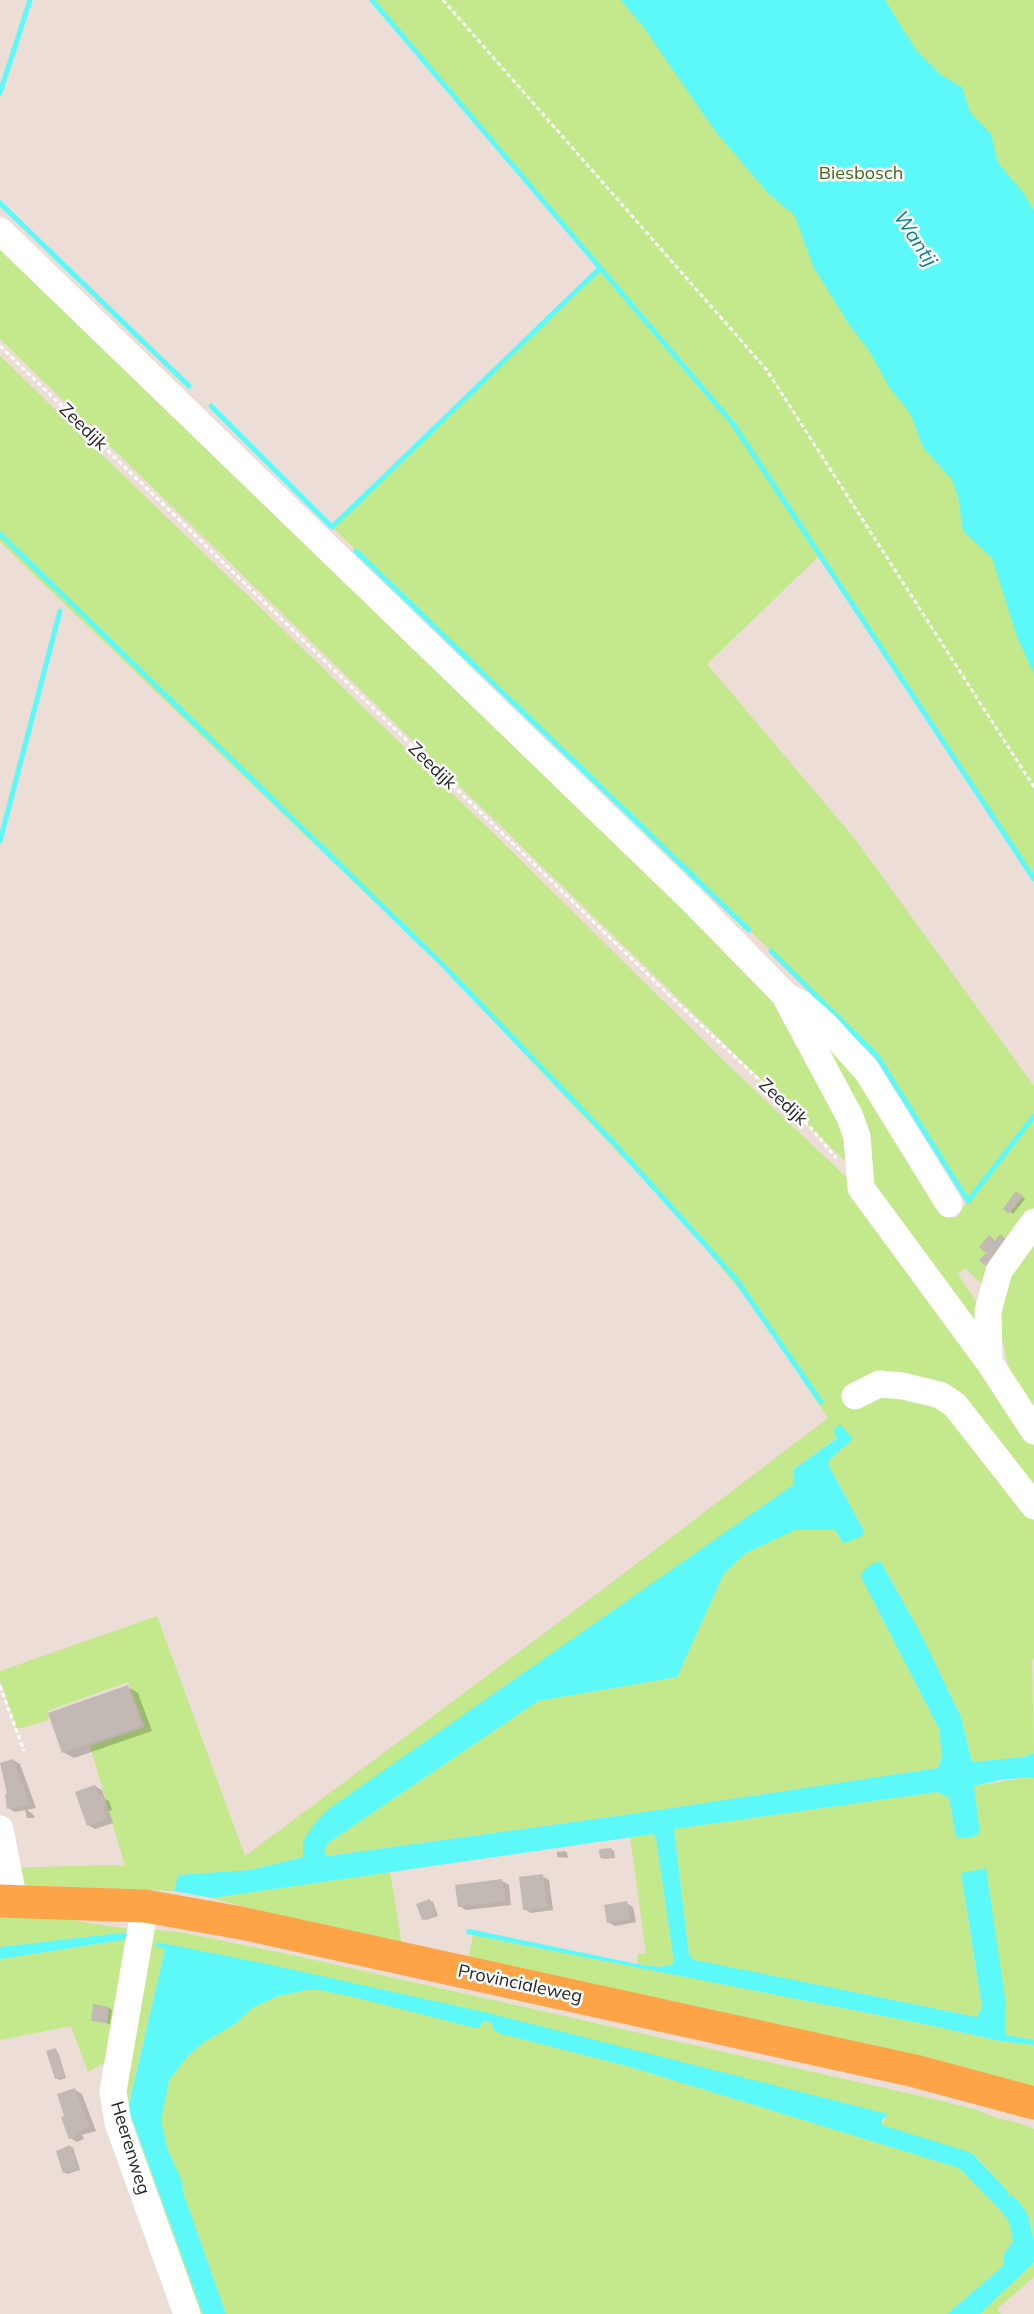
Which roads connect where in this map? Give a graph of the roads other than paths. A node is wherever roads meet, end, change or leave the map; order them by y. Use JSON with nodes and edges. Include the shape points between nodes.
{"nodes":[{"id":1,"x":0,"y":231,"type":"edge"},
{"id":2,"x":784,"y":994,"type":"junction"},
{"id":3,"x":949,"y":1204,"type":"dead end"},
{"id":4,"x":1034,"y":1222,"type":"edge"},
{"id":5,"x":989,"y":1362,"type":"junction"},
{"id":6,"x":855,"y":1396,"type":"dead end"},
{"id":7,"x":1034,"y":1431,"type":"edge"},
{"id":8,"x":1034,"y":1506,"type":"edge"},
{"id":9,"x":0,"y":1829,"type":"edge"},
{"id":10,"x":6,"y":1888,"type":"edge"},
{"id":11,"x":145,"y":1906,"type":"junction"},
{"id":12,"x":1034,"y":2103,"type":"edge"},
{"id":13,"x":187,"y":2314,"type":"edge"}],
"edges":[{"from":1,"to":2,"type":"street","via":[[692,900]]},
{"from":2,"to":3,"type":"street","via":[[826,1026],[867,1071]]},
{"from":2,"to":5,"type":"street","via":[[850,1118],[857,1137],[861,1188]]},
{"from":4,"to":5,"type":"street","via":[[999,1271],[988,1311]]},
{"from":5,"to":7,"type":"street"},
{"from":6,"to":8,"type":"street","via":[[879,1384],[940,1395],[955,1405]]},
{"from":9,"to":10,"type":"street"},
{"from":10,"to":11,"type":"main road","name":"Provincialeweg"},
{"from":11,"to":12,"type":"main road","name":"Provincialeweg","via":[[241,1923],[915,2071]]},
{"from":11,"to":13,"type":"street","name":"Heerenweg","via":[[113,2091],[118,2123]]}]}
